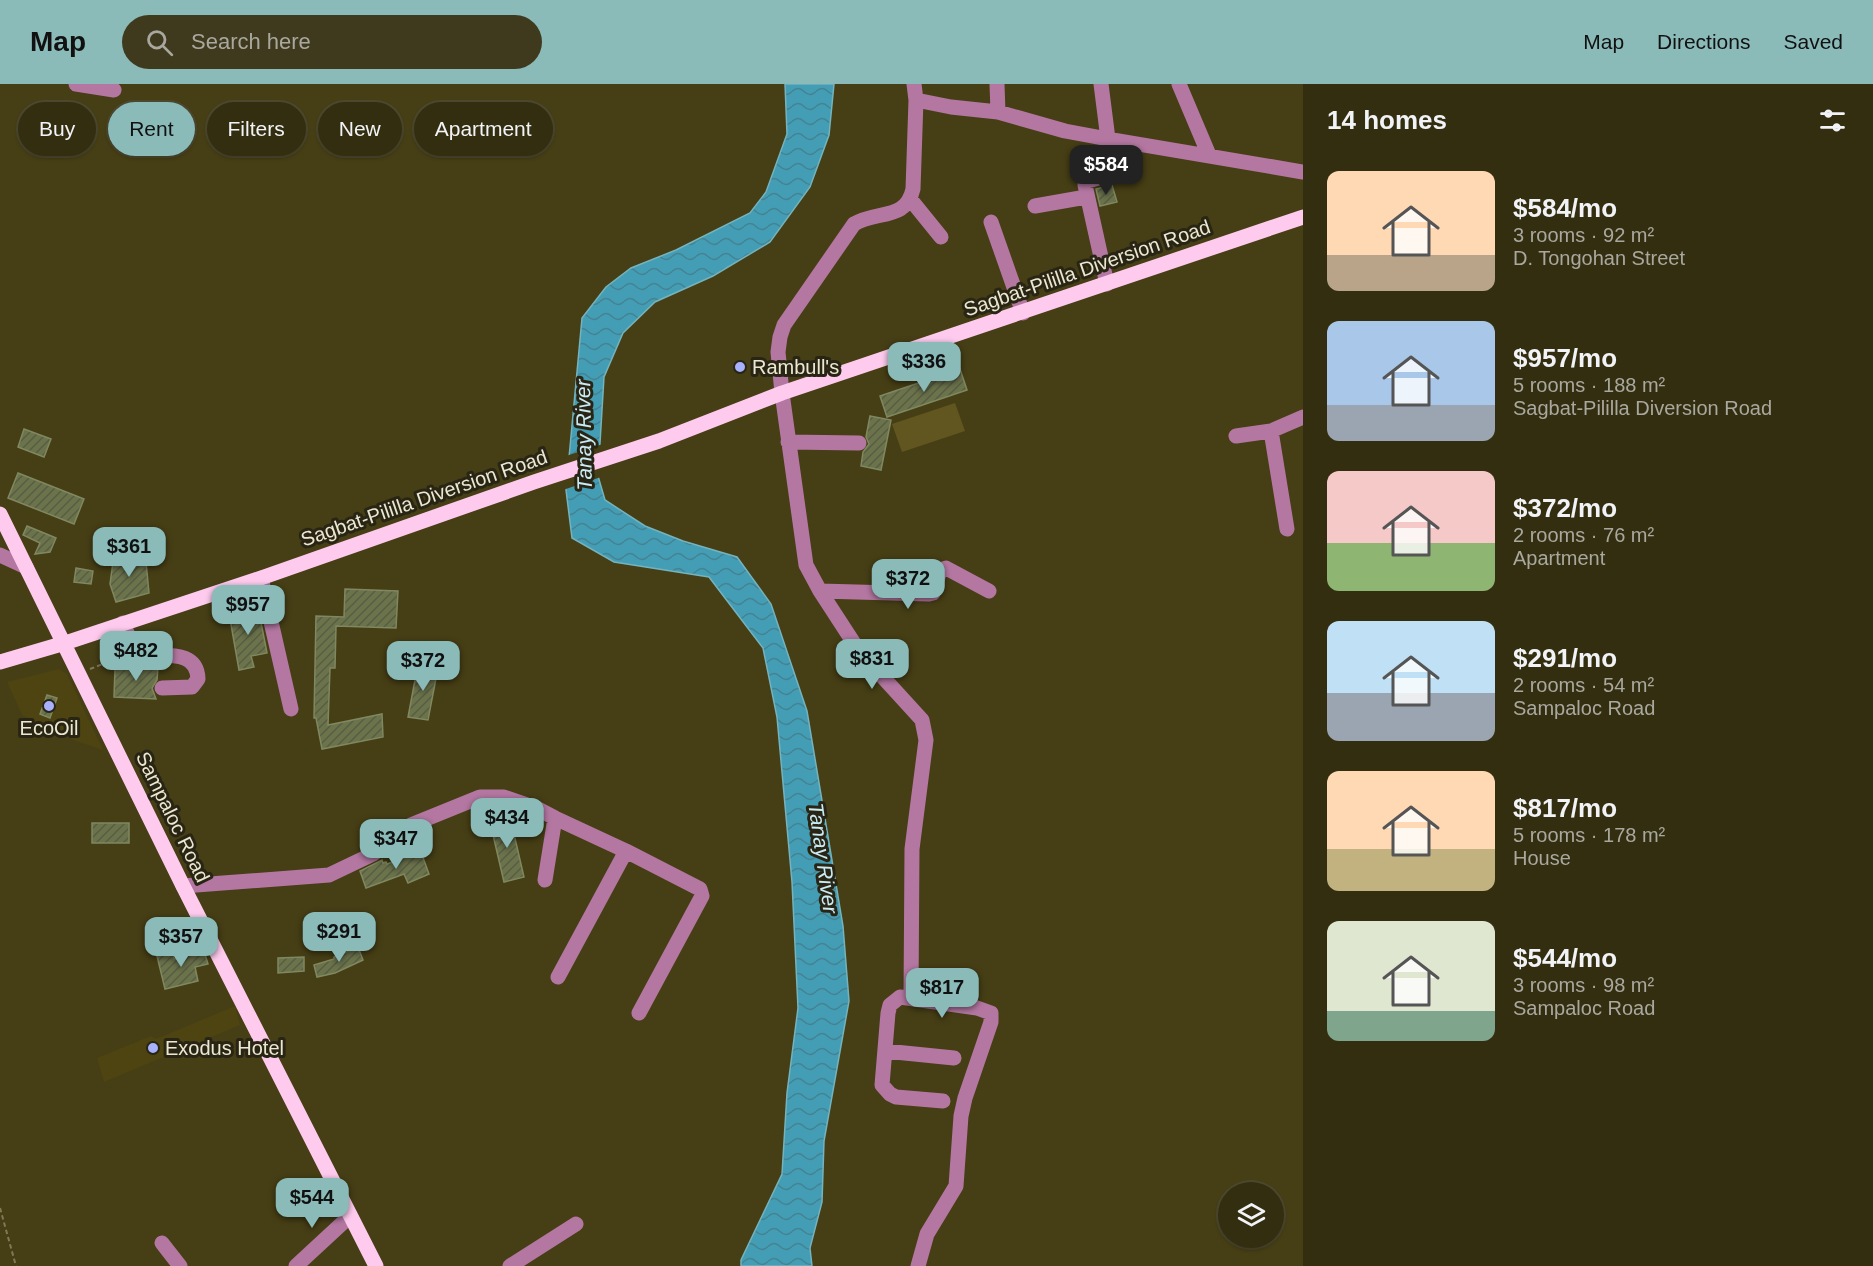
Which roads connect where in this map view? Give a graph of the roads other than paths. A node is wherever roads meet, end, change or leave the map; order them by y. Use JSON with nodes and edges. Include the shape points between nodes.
{"nodes":[{"id":1,"x":76,"y":84,"type":"edge"},
{"id":2,"x":914,"y":84,"type":"edge"},
{"id":3,"x":997,"y":84,"type":"edge"},
{"id":4,"x":1101,"y":84,"type":"edge"},
{"id":5,"x":1179,"y":84,"type":"edge"},
{"id":6,"x":114,"y":90,"type":"dead end"},
{"id":7,"x":916,"y":100,"type":"junction"},
{"id":8,"x":998,"y":112,"type":"junction"},
{"id":9,"x":1108,"y":139,"type":"junction"},
{"id":10,"x":1209,"y":155,"type":"junction"},
{"id":11,"x":1303,"y":172,"type":"edge"},
{"id":12,"x":1110,"y":175,"type":"dead end"},
{"id":13,"x":1086,"y":197,"type":"junction"},
{"id":14,"x":911,"y":200,"type":"junction"},
{"id":15,"x":1035,"y":206,"type":"dead end"},
{"id":16,"x":1303,"y":217,"type":"edge"},
{"id":17,"x":992,"y":222,"type":"dead end"},
{"id":18,"x":941,"y":237,"type":"dead end"},
{"id":19,"x":1107,"y":284,"type":"junction"},
{"id":20,"x":1023,"y":313,"type":"junction"},
{"id":21,"x":782,"y":393,"type":"junction"},
{"id":22,"x":1303,"y":417,"type":"edge"},
{"id":23,"x":1271,"y":430,"type":"junction"},
{"id":24,"x":1236,"y":436,"type":"dead end"},
{"id":25,"x":788,"y":442,"type":"junction"},
{"id":26,"x":859,"y":443,"type":"dead end"},
{"id":27,"x":0,"y":514,"type":"edge"},
{"id":28,"x":1287,"y":528,"type":"dead end"},
{"id":29,"x":0,"y":555,"type":"edge"},
{"id":30,"x":26,"y":567,"type":"junction"},
{"id":31,"x":261,"y":578,"type":"junction"},
{"id":32,"x":820,"y":591,"type":"junction"},
{"id":33,"x":989,"y":591,"type":"dead end"},
{"id":34,"x":123,"y":623,"type":"junction"},
{"id":35,"x":65,"y":643,"type":"junction"},
{"id":36,"x":0,"y":662,"type":"edge"},
{"id":37,"x":162,"y":688,"type":"dead end"},
{"id":38,"x":291,"y":709,"type":"dead end"},
{"id":39,"x":555,"y":818,"type":"junction"},
{"id":40,"x":626,"y":851,"type":"junction"},
{"id":41,"x":545,"y":880,"type":"dead end"},
{"id":42,"x":183,"y":886,"type":"junction"},
{"id":43,"x":558,"y":977,"type":"dead end"},
{"id":44,"x":911,"y":997,"type":"junction"},
{"id":45,"x":639,"y":1013,"type":"dead end"},
{"id":46,"x":885,"y":1052,"type":"junction"},
{"id":47,"x":954,"y":1058,"type":"dead end"},
{"id":48,"x":943,"y":1101,"type":"dead end"},
{"id":49,"x":349,"y":1217,"type":"junction"},
{"id":50,"x":576,"y":1224,"type":"dead end"},
{"id":51,"x":162,"y":1244,"type":"dead end"},
{"id":52,"x":180,"y":1266,"type":"edge"},
{"id":53,"x":296,"y":1266,"type":"edge"},
{"id":54,"x":376,"y":1266,"type":"edge"},
{"id":55,"x":510,"y":1266,"type":"edge"},
{"id":56,"x":918,"y":1266,"type":"edge"}],
"edges":[{"from":1,"to":6,"type":"street"},
{"from":2,"to":7,"type":"street"},
{"from":3,"to":8,"type":"street"},
{"from":4,"to":9,"type":"street"},
{"from":5,"to":10,"type":"street"},
{"from":7,"to":8,"type":"street"},
{"from":7,"to":14,"type":"street"},
{"from":8,"to":9,"type":"street"},
{"from":9,"to":10,"type":"street"},
{"from":10,"to":11,"type":"street"},
{"from":12,"to":13,"type":"street","via":[[1087,181]]},
{"from":13,"to":15,"type":"street"},
{"from":13,"to":19,"type":"street"},
{"from":14,"to":18,"type":"street"},
{"from":14,"to":21,"type":"street","via":[[894,213],[854,224],[784,325],[778,352]]},
{"from":16,"to":19,"type":"main road","name":"Sagbat-Pililla Diversion Road"},
{"from":17,"to":20,"type":"street"},
{"from":19,"to":20,"type":"main road","name":"Sagbat-Pililla Diversion Road"},
{"from":20,"to":21,"type":"main road","name":"Sagbat-Pililla Diversion Road"},
{"from":21,"to":25,"type":"street"},
{"from":21,"to":31,"type":"main road","name":"Sagbat-Pililla Diversion Road","via":[[659,441]]},
{"from":22,"to":23,"type":"street"},
{"from":23,"to":24,"type":"street"},
{"from":23,"to":28,"type":"street"},
{"from":25,"to":26,"type":"street"},
{"from":25,"to":32,"type":"street","via":[[806,565]]},
{"from":27,"to":30,"type":"main road","name":"Sampaloc Road"},
{"from":29,"to":30,"type":"street"},
{"from":30,"to":35,"type":"main road","name":"Sampaloc Road"},
{"from":31,"to":34,"type":"main road","name":"Sagbat-Pililla Diversion Road"},
{"from":31,"to":38,"type":"street"},
{"from":32,"to":33,"type":"street","via":[[929,594],[936,587],[940,570],[946,568]]},
{"from":32,"to":44,"type":"street","via":[[859,651],[922,720],[925,730],[912,849]]},
{"from":34,"to":35,"type":"main road","name":"Sagbat-Pililla Diversion Road"},
{"from":34,"to":37,"type":"street","via":[[135,652],[190,660],[198,673],[196,684],[188,688]]},
{"from":35,"to":36,"type":"main road","name":"Sagbat-Pililla Diversion Road"},
{"from":35,"to":42,"type":"main road","name":"Sampaloc Road"},
{"from":39,"to":40,"type":"street"},
{"from":39,"to":41,"type":"street"},
{"from":39,"to":42,"type":"street","via":[[504,797],[480,797],[411,825],[373,854],[329,875]]},
{"from":40,"to":43,"type":"street"},
{"from":40,"to":45,"type":"street","via":[[696,886],[702,896]]},
{"from":42,"to":49,"type":"main road","name":"Sampaloc Road"},
{"from":44,"to":46,"type":"street","via":[[900,997],[890,1005]]},
{"from":44,"to":56,"type":"street","via":[[991,1013],[961,1116],[956,1186],[927,1234]]},
{"from":46,"to":47,"type":"street"},
{"from":46,"to":48,"type":"street","via":[[881,1078],[885,1090],[896,1097]]},
{"from":49,"to":53,"type":"street"},
{"from":49,"to":54,"type":"main road","name":"Sampaloc Road"},
{"from":50,"to":55,"type":"street"},
{"from":51,"to":52,"type":"street"}]}
